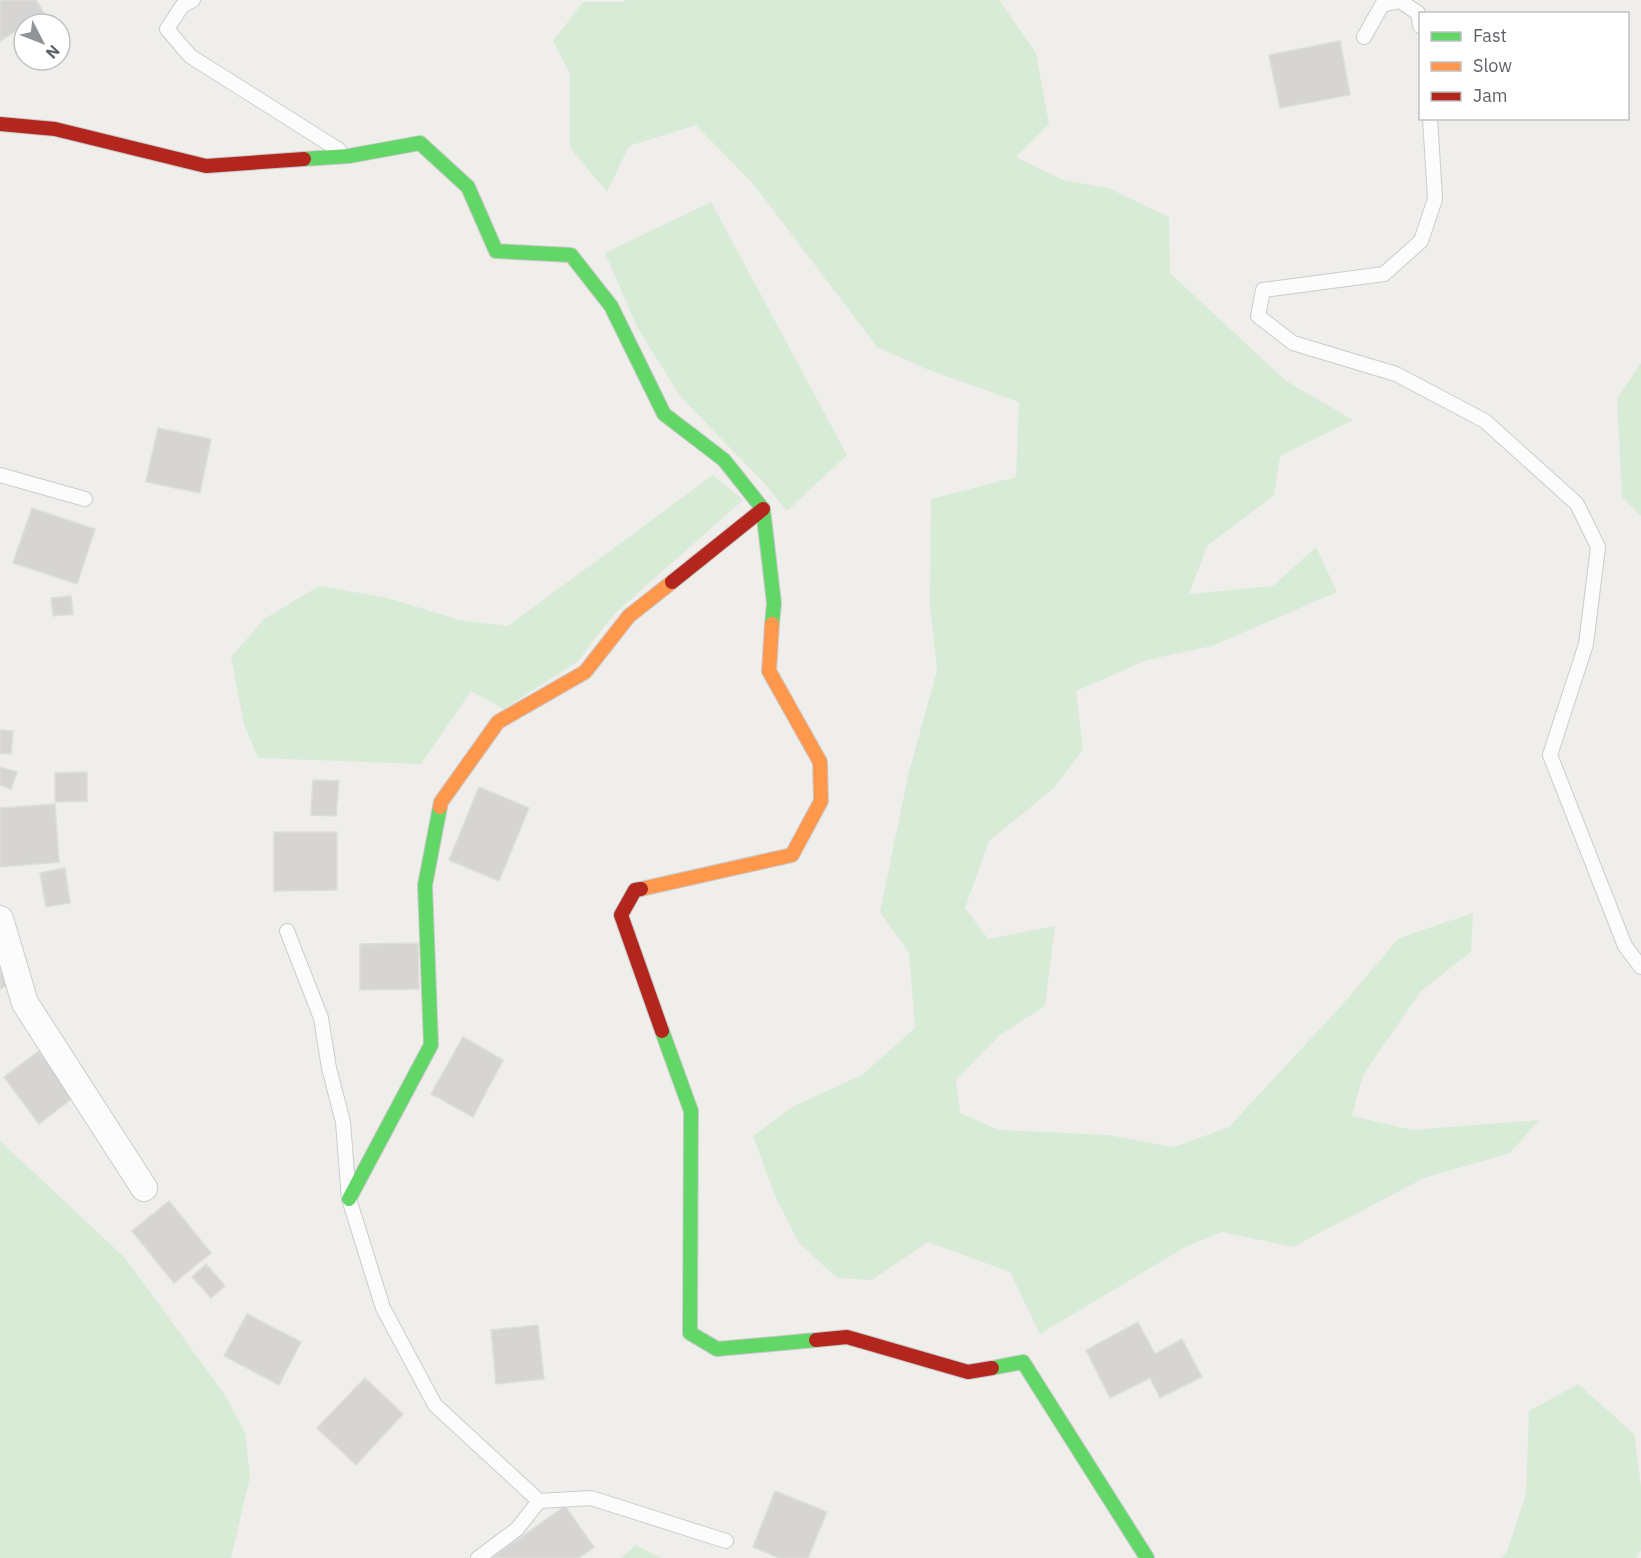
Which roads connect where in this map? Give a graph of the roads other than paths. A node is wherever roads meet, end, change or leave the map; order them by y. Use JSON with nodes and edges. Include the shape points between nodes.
{"nodes":[{"id":1,"x":193,"y":0,"type":"edge"},
{"id":2,"x":1419,"y":20,"type":"edge"},
{"id":3,"x":1364,"y":37,"type":"dead end"},
{"id":4,"x":1430,"y":120,"type":"edge"},
{"id":5,"x":0,"y":124,"type":"edge"},
{"id":6,"x":348,"y":156,"type":"junction"},
{"id":7,"x":0,"y":475,"type":"edge"},
{"id":8,"x":85,"y":499,"type":"dead end"},
{"id":9,"x":763,"y":508,"type":"junction"},
{"id":10,"x":0,"y":919,"type":"edge"},
{"id":11,"x":287,"y":931,"type":"dead end"},
{"id":12,"x":1641,"y":967,"type":"edge"},
{"id":13,"x":144,"y":1188,"type":"dead end"},
{"id":14,"x":349,"y":1199,"type":"junction"},
{"id":15,"x":539,"y":1501,"type":"junction"},
{"id":16,"x":726,"y":1541,"type":"dead end"},
{"id":17,"x":478,"y":1558,"type":"edge"},
{"id":18,"x":1147,"y":1558,"type":"edge"}],
"edges":[{"from":1,"to":6,"type":"lane","via":[[182,6],[167,29],[190,56]]},
{"from":2,"to":3,"type":"lane","via":[[1418,13],[1400,1],[1382,4]]},
{"from":4,"to":12,"type":"lane","via":[[1435,199],[1421,241],[1384,274],[1263,290],[1257,316],[1293,343],[1396,374],[1485,421],[1577,504],[1598,547],[1586,644],[1550,755],[1625,946]]},
{"from":5,"to":6,"type":"street","via":[[55,129],[206,166]]},
{"from":6,"to":9,"type":"street","via":[[420,143],[468,187],[496,251],[571,255],[611,306],[664,414],[724,460]]},
{"from":7,"to":8,"type":"lane"},
{"from":9,"to":14,"type":"street","via":[[629,616],[585,672],[498,723],[441,802],[425,885],[431,1045]]},
{"from":9,"to":18,"type":"street","via":[[774,603],[769,671],[820,762],[821,801],[792,855],[635,890],[621,915],[691,1111],[690,1333],[717,1349],[848,1337],[968,1372],[1023,1362]]},
{"from":10,"to":13,"type":"street","via":[[25,1003]]},
{"from":11,"to":14,"type":"lane","via":[[321,1018],[343,1122]]},
{"from":14,"to":15,"type":"lane","via":[[383,1308],[435,1405]]},
{"from":15,"to":16,"type":"lane","via":[[591,1498]]},
{"from":15,"to":17,"type":"lane","via":[[517,1529]]}]}
